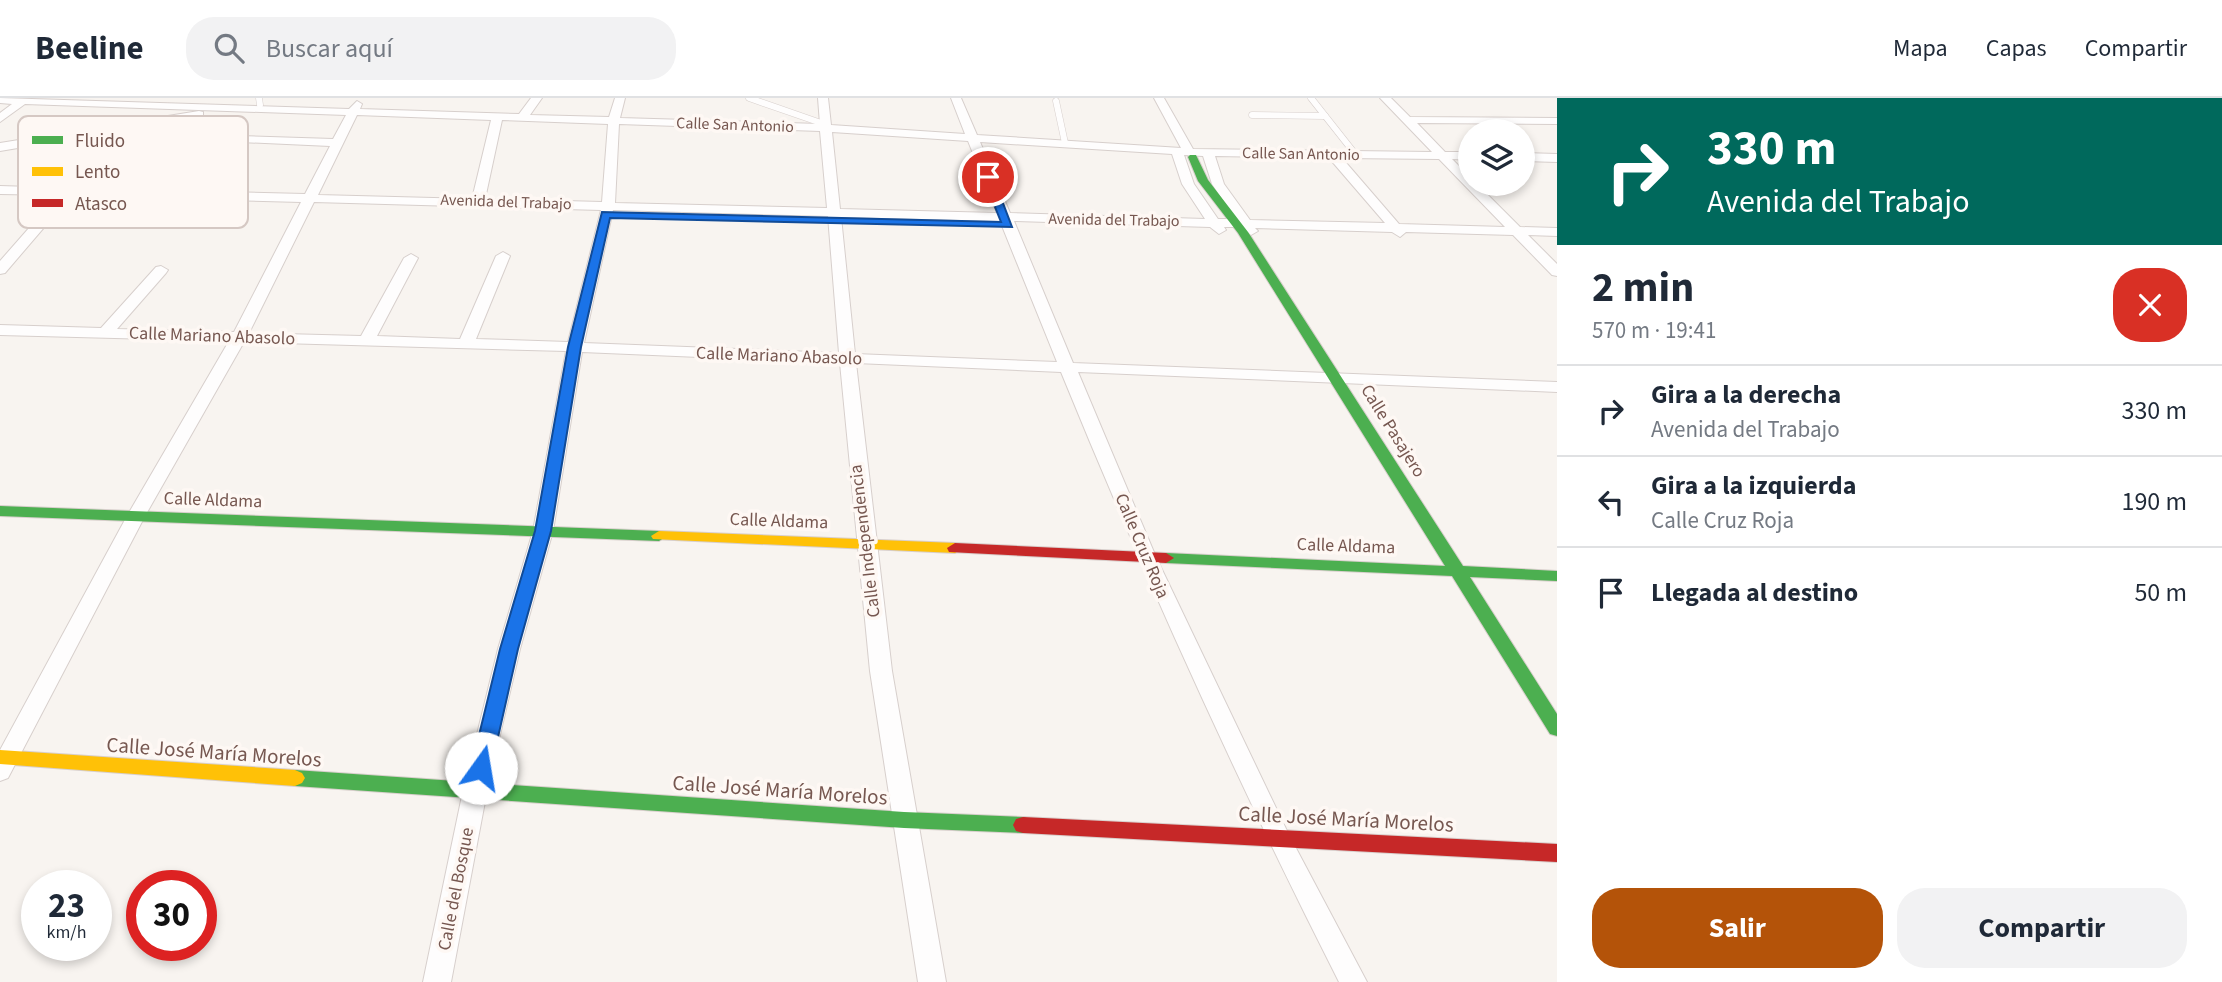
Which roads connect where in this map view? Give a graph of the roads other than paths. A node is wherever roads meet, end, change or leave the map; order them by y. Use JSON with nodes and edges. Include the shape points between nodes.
{"nodes":[{"id":1,"x":307,"y":98,"type":"edge"},
{"id":2,"x":360,"y":98,"type":"edge"},
{"id":3,"x":537,"y":98,"type":"edge"},
{"id":4,"x":620,"y":98,"type":"edge"},
{"id":5,"x":749,"y":98,"type":"edge"},
{"id":6,"x":823,"y":98,"type":"edge"},
{"id":7,"x":956,"y":98,"type":"edge"},
{"id":8,"x":1159,"y":98,"type":"edge"},
{"id":9,"x":1311,"y":98,"type":"edge"},
{"id":10,"x":1385,"y":98,"type":"edge"},
{"id":11,"x":0,"y":100,"type":"edge"},
{"id":12,"x":22,"y":101,"type":"junction"},
{"id":13,"x":144,"y":101,"type":"edge"},
{"id":14,"x":259,"y":101,"type":"edge"},
{"id":15,"x":1056,"y":101,"type":"dead end"},
{"id":16,"x":214,"y":102,"type":"edge"},
{"id":17,"x":241,"y":107,"type":"junction"},
{"id":18,"x":354,"y":111,"type":"junction"},
{"id":19,"x":1252,"y":115,"type":"dead end"},
{"id":20,"x":131,"y":116,"type":"edge"},
{"id":21,"x":187,"y":116,"type":"edge"},
{"id":22,"x":1325,"y":116,"type":"junction"},
{"id":23,"x":497,"y":117,"type":"junction"},
{"id":24,"x":522,"y":118,"type":"junction"},
{"id":25,"x":0,"y":119,"type":"edge"},
{"id":26,"x":614,"y":120,"type":"junction"},
{"id":27,"x":1406,"y":120,"type":"junction"},
{"id":28,"x":1557,"y":121,"type":"edge"},
{"id":29,"x":824,"y":126,"type":"junction"},
{"id":30,"x":972,"y":136,"type":"junction"},
{"id":31,"x":248,"y":139,"type":"edge"},
{"id":32,"x":338,"y":143,"type":"junction"},
{"id":33,"x":1065,"y":143,"type":"junction"},
{"id":34,"x":18,"y":144,"type":"edge"},
{"id":35,"x":0,"y":147,"type":"edge"},
{"id":36,"x":1192,"y":153,"type":"junction"},
{"id":37,"x":1332,"y":155,"type":"junction"},
{"id":38,"x":1356,"y":155,"type":"junction"},
{"id":39,"x":1442,"y":156,"type":"junction"},
{"id":40,"x":1458,"y":156,"type":"edge"},
{"id":41,"x":1535,"y":157,"type":"edge"},
{"id":42,"x":1557,"y":158,"type":"edge"},
{"id":43,"x":0,"y":190,"type":"edge"},
{"id":44,"x":18,"y":192,"type":"edge"},
{"id":45,"x":18,"y":198,"type":"edge"},
{"id":46,"x":0,"y":199,"type":"edge"},
{"id":47,"x":248,"y":200,"type":"edge"},
{"id":48,"x":308,"y":201,"type":"junction"},
{"id":49,"x":478,"y":201,"type":"junction"},
{"id":50,"x":607,"y":211,"type":"junction"},
{"id":51,"x":835,"y":217,"type":"junction"},
{"id":52,"x":1007,"y":221,"type":"junction"},
{"id":53,"x":1235,"y":227,"type":"junction"},
{"id":54,"x":36,"y":228,"type":"edge"},
{"id":55,"x":1399,"y":231,"type":"junction"},
{"id":56,"x":1557,"y":232,"type":"edge"},
{"id":57,"x":1520,"y":235,"type":"junction"},
{"id":58,"x":1557,"y":239,"type":"edge"},
{"id":59,"x":503,"y":256,"type":"dead end"},
{"id":60,"x":411,"y":258,"type":"dead end"},
{"id":61,"x":0,"y":270,"type":"edge"},
{"id":62,"x":161,"y":270,"type":"dead end"},
{"id":63,"x":1557,"y":272,"type":"edge"},
{"id":64,"x":0,"y":330,"type":"edge"},
{"id":65,"x":105,"y":332,"type":"junction"},
{"id":66,"x":240,"y":336,"type":"junction"},
{"id":67,"x":367,"y":340,"type":"junction"},
{"id":68,"x":466,"y":344,"type":"junction"},
{"id":69,"x":575,"y":347,"type":"junction"},
{"id":70,"x":847,"y":359,"type":"junction"},
{"id":71,"x":1068,"y":368,"type":"junction"},
{"id":72,"x":1337,"y":378,"type":"junction"},
{"id":73,"x":1557,"y":387,"type":"edge"},
{"id":74,"x":0,"y":511,"type":"edge"},
{"id":75,"x":136,"y":516,"type":"junction"},
{"id":76,"x":543,"y":531,"type":"junction"},
{"id":77,"x":865,"y":544,"type":"junction"},
{"id":78,"x":1146,"y":557,"type":"junction"},
{"id":79,"x":1458,"y":570,"type":"junction"},
{"id":80,"x":1557,"y":576,"type":"edge"},
{"id":81,"x":1557,"y":729,"type":"edge"},
{"id":82,"x":2,"y":762,"type":"edge"},
{"id":83,"x":475,"y":791,"type":"junction"},
{"id":84,"x":904,"y":820,"type":"junction"},
{"id":85,"x":1277,"y":836,"type":"junction"},
{"id":86,"x":1557,"y":853,"type":"edge"},
{"id":87,"x":437,"y":982,"type":"edge"},
{"id":88,"x":932,"y":982,"type":"edge"},
{"id":89,"x":1353,"y":982,"type":"edge"}],
"edges":[{"from":1,"to":14,"type":"street"},
{"from":2,"to":18,"type":"street"},
{"from":3,"to":24,"type":"street"},
{"from":4,"to":26,"type":"street","name":"Calle del Bosque"},
{"from":5,"to":29,"type":"lane"},
{"from":6,"to":29,"type":"street","name":"Calle Independencia"},
{"from":7,"to":30,"type":"street","name":"Calle Cruz Roja"},
{"from":8,"to":36,"type":"street","name":"Calle Pasajero"},
{"from":9,"to":22,"type":"lane"},
{"from":10,"to":27,"type":"street"},
{"from":11,"to":12,"type":"street","name":"Calle San Antonio"},
{"from":12,"to":13,"type":"street","name":"Calle San Antonio"},
{"from":12,"to":25,"type":"street"},
{"from":13,"to":16,"type":"street","name":"Calle San Antonio"},
{"from":13,"to":20,"type":"street"},
{"from":14,"to":17,"type":"street"},
{"from":15,"to":33,"type":"lane"},
{"from":16,"to":17,"type":"street","name":"Calle San Antonio"},
{"from":17,"to":18,"type":"street","name":"Calle San Antonio"},
{"from":17,"to":21,"type":"street"},
{"from":18,"to":23,"type":"street","name":"Calle San Antonio","via":[[455,111]]},
{"from":18,"to":32,"type":"street"},
{"from":19,"to":22,"type":"lane"},
{"from":22,"to":38,"type":"lane"},
{"from":23,"to":24,"type":"street","name":"Calle San Antonio"},
{"from":23,"to":49,"type":"street"},
{"from":24,"to":26,"type":"street","name":"Calle San Antonio"},
{"from":26,"to":29,"type":"street","name":"Calle San Antonio"},
{"from":26,"to":50,"type":"street","name":"Calle del Bosque"},
{"from":27,"to":28,"type":"street"},
{"from":27,"to":39,"type":"street"},
{"from":29,"to":30,"type":"street","name":"Calle San Antonio"},
{"from":29,"to":51,"type":"street","name":"Calle Independencia"},
{"from":30,"to":33,"type":"street","name":"Calle San Antonio"},
{"from":30,"to":52,"type":"street","name":"Calle Cruz Roja"},
{"from":31,"to":32,"type":"street"},
{"from":32,"to":48,"type":"street"},
{"from":33,"to":36,"type":"street","name":"Calle San Antonio"},
{"from":34,"to":35,"type":"street"},
{"from":36,"to":37,"type":"street","name":"Calle San Antonio"},
{"from":36,"to":53,"type":"street","name":"Calle Pasajero","via":[[1203,181]]},
{"from":37,"to":38,"type":"street","name":"Calle San Antonio"},
{"from":37,"to":55,"type":"street"},
{"from":38,"to":39,"type":"street","name":"Calle San Antonio"},
{"from":39,"to":40,"type":"street","name":"Calle San Antonio"},
{"from":39,"to":57,"type":"street"},
{"from":41,"to":42,"type":"street"},
{"from":43,"to":44,"type":"street","name":"Avenida del Trabajo"},
{"from":45,"to":46,"type":"street","name":"Avenida del Trabajo"},
{"from":47,"to":48,"type":"street","name":"Avenida del Trabajo"},
{"from":48,"to":49,"type":"street","name":"Avenida del Trabajo"},
{"from":48,"to":50,"type":"street","name":"Avenida del Trabajo"},
{"from":48,"to":66,"type":"street"},
{"from":49,"to":50,"type":"street","name":"Avenida del Trabajo"},
{"from":50,"to":51,"type":"street","name":"Avenida del Trabajo"},
{"from":50,"to":69,"type":"street","name":"Calle del Bosque"},
{"from":51,"to":52,"type":"street","name":"Avenida del Trabajo"},
{"from":51,"to":70,"type":"street","name":"Calle Independencia"},
{"from":52,"to":53,"type":"street","name":"Avenida del Trabajo"},
{"from":52,"to":71,"type":"street","name":"Calle Cruz Roja"},
{"from":53,"to":55,"type":"street","name":"Avenida del Trabajo"},
{"from":53,"to":72,"type":"street","name":"Calle Pasajero"},
{"from":54,"to":61,"type":"street"},
{"from":55,"to":57,"type":"street","name":"Avenida del Trabajo"},
{"from":56,"to":57,"type":"street","name":"Avenida del Trabajo"},
{"from":57,"to":58,"type":"street","name":"Avenida del Trabajo"},
{"from":57,"to":63,"type":"street"},
{"from":59,"to":68,"type":"street"},
{"from":60,"to":67,"type":"street"},
{"from":62,"to":65,"type":"street"},
{"from":64,"to":65,"type":"street","name":"Calle Mariano Abasolo"},
{"from":65,"to":66,"type":"street","name":"Calle Mariano Abasolo"},
{"from":66,"to":67,"type":"street","name":"Calle Mariano Abasolo"},
{"from":66,"to":75,"type":"street"},
{"from":67,"to":68,"type":"street","name":"Calle Mariano Abasolo"},
{"from":68,"to":69,"type":"street","name":"Calle Mariano Abasolo"},
{"from":69,"to":70,"type":"street","name":"Calle Mariano Abasolo"},
{"from":69,"to":76,"type":"street","name":"Calle del Bosque"},
{"from":70,"to":71,"type":"street","name":"Calle Mariano Abasolo"},
{"from":70,"to":77,"type":"street","name":"Calle Independencia"},
{"from":71,"to":72,"type":"street","name":"Calle Mariano Abasolo"},
{"from":71,"to":78,"type":"street","name":"Calle Cruz Roja"},
{"from":72,"to":73,"type":"street","name":"Calle Mariano Abasolo"},
{"from":72,"to":79,"type":"street","name":"Calle Pasajero"},
{"from":74,"to":75,"type":"street","name":"Calle Aldama"},
{"from":75,"to":76,"type":"street","name":"Calle Aldama"},
{"from":75,"to":82,"type":"street"},
{"from":76,"to":77,"type":"street","name":"Calle Aldama"},
{"from":76,"to":83,"type":"street","name":"Calle del Bosque"},
{"from":77,"to":78,"type":"street","name":"Calle Aldama"},
{"from":77,"to":84,"type":"street","name":"Calle Independencia"},
{"from":78,"to":79,"type":"street","name":"Calle Aldama"},
{"from":78,"to":85,"type":"street","name":"Calle Cruz Roja"},
{"from":79,"to":80,"type":"street","name":"Calle Aldama"},
{"from":79,"to":81,"type":"street","name":"Calle Pasajero"},
{"from":82,"to":83,"type":"street","name":"Calle José María Morelos"},
{"from":83,"to":84,"type":"street","name":"Calle José María Morelos"},
{"from":83,"to":87,"type":"street","name":"Calle del Bosque"},
{"from":84,"to":85,"type":"street","name":"Calle José María Morelos"},
{"from":84,"to":88,"type":"street","name":"Calle Independencia"},
{"from":85,"to":86,"type":"street","name":"Calle José María Morelos"},
{"from":85,"to":89,"type":"street","name":"Calle Cruz Roja"}]}
